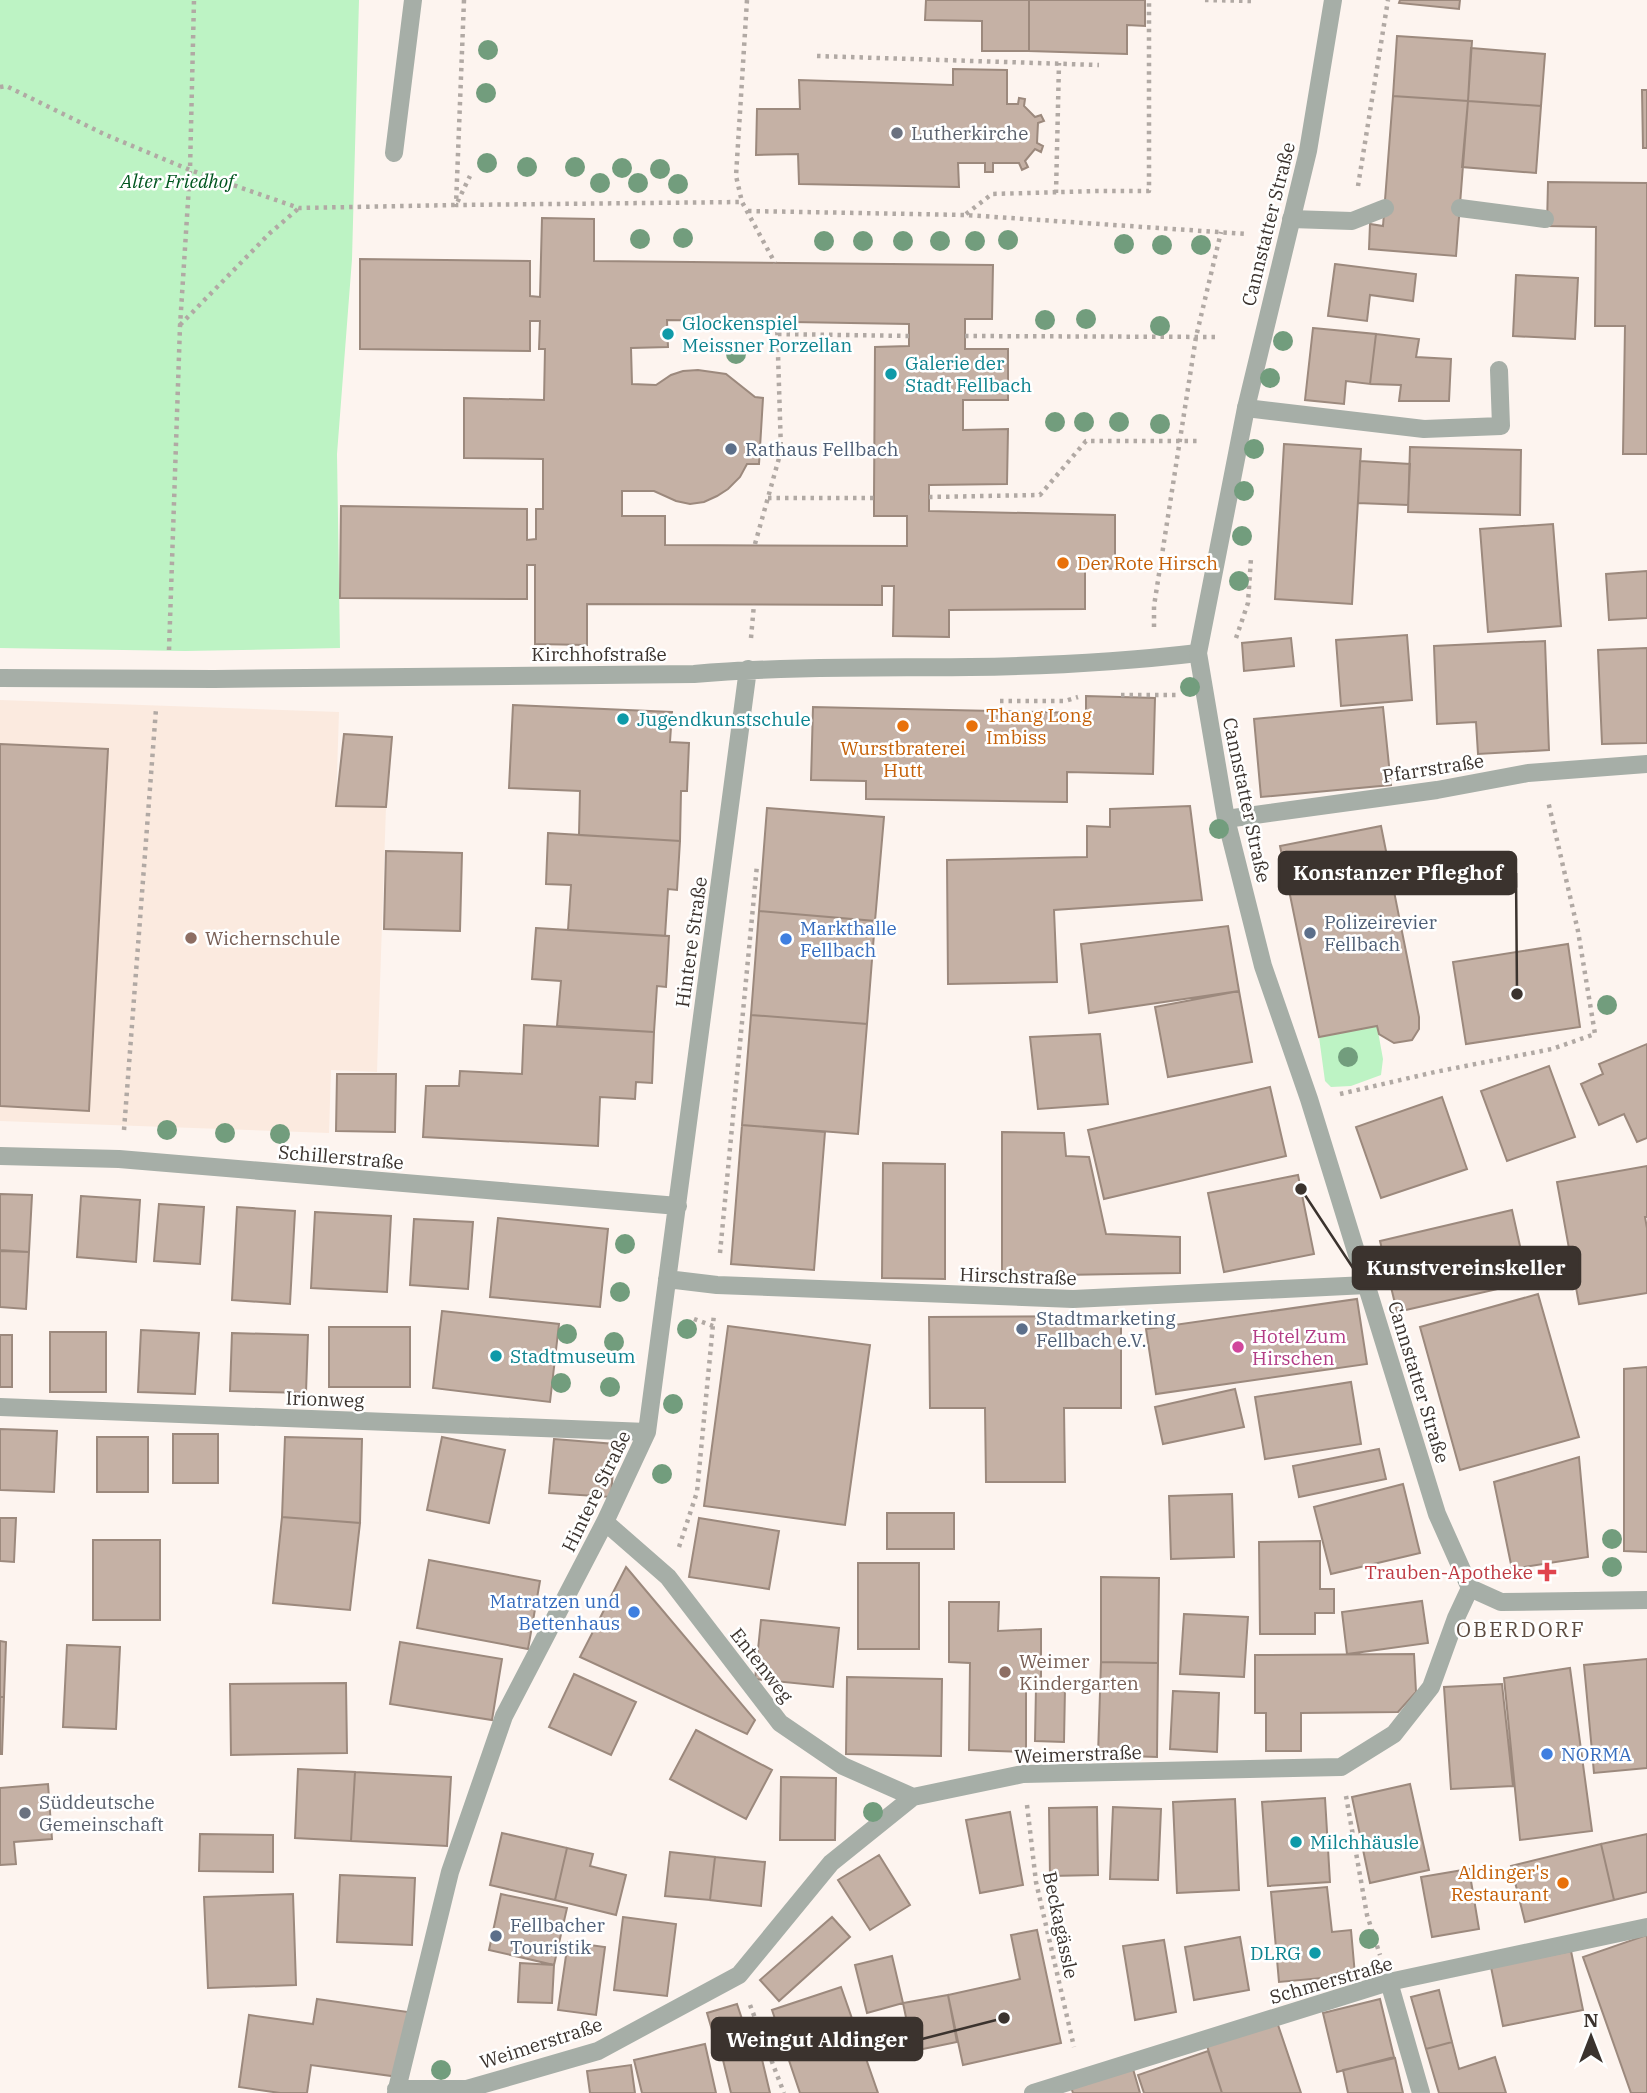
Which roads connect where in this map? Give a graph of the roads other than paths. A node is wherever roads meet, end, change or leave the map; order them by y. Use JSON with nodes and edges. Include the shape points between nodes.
{"nodes":[{"id":1,"x":413,"y":0,"type":"edge"},
{"id":2,"x":1333,"y":0,"type":"edge"},
{"id":3,"x":394,"y":153,"type":"dead end"},
{"id":4,"x":1385,"y":208,"type":"dead end"},
{"id":5,"x":1460,"y":208,"type":"dead end"},
{"id":6,"x":1291,"y":219,"type":"junction"},
{"id":7,"x":1545,"y":219,"type":"dead end"},
{"id":8,"x":1499,"y":370,"type":"dead end"},
{"id":9,"x":1246,"y":408,"type":"junction"},
{"id":10,"x":1198,"y":653,"type":"junction"},
{"id":11,"x":748,"y":669,"type":"junction"},
{"id":12,"x":0,"y":678,"type":"edge"},
{"id":13,"x":1647,"y":764,"type":"edge"},
{"id":14,"x":1226,"y":819,"type":"junction"},
{"id":15,"x":0,"y":1156,"type":"edge"},
{"id":16,"x":678,"y":1206,"type":"junction"},
{"id":17,"x":667,"y":1279,"type":"junction"},
{"id":18,"x":1367,"y":1285,"type":"junction"},
{"id":19,"x":0,"y":1407,"type":"edge"},
{"id":20,"x":648,"y":1432,"type":"junction"},
{"id":21,"x":606,"y":1522,"type":"junction"},
{"id":22,"x":1470,"y":1588,"type":"junction"},
{"id":23,"x":1647,"y":1600,"type":"edge"},
{"id":24,"x":913,"y":1797,"type":"junction"},
{"id":25,"x":1647,"y":1927,"type":"edge"},
{"id":26,"x":1389,"y":1982,"type":"junction"},
{"id":27,"x":396,"y":2091,"type":"edge"},
{"id":28,"x":466,"y":2091,"type":"edge"},
{"id":29,"x":1044,"y":2092,"type":"edge"},
{"id":30,"x":1421,"y":2093,"type":"edge"}],
"edges":[{"from":1,"to":3,"type":"street"},
{"from":2,"to":6,"type":"street","name":"Cannstatter Straße","via":[[1308,151]]},
{"from":4,"to":6,"type":"street","via":[[1352,221]]},
{"from":5,"to":7,"type":"street"},
{"from":6,"to":9,"type":"street","name":"Cannstatter Straße"},
{"from":8,"to":9,"type":"street","via":[[1501,426],[1424,429]]},
{"from":9,"to":10,"type":"street","name":"Cannstatter Straße"},
{"from":10,"to":11,"type":"street","name":"Kirchhofstraße","via":[[1102,663]]},
{"from":10,"to":14,"type":"street","name":"Cannstatter Straße"},
{"from":11,"to":12,"type":"street","name":"Kirchhofstraße","via":[[694,674]]},
{"from":11,"to":16,"type":"street","name":"Hintere Straße"},
{"from":13,"to":14,"type":"street","name":"Pfarrstraße","via":[[1541,771]]},
{"from":14,"to":18,"type":"street","name":"Cannstatter Straße","via":[[1263,966]]},
{"from":15,"to":16,"type":"street","name":"Schillerstraße","via":[[120,1159]]},
{"from":16,"to":17,"type":"street","name":"Hintere Straße"},
{"from":17,"to":18,"type":"street","name":"Hirschstraße","via":[[717,1285],[1073,1299]]},
{"from":17,"to":20,"type":"street","name":"Hintere Straße"},
{"from":18,"to":22,"type":"street","name":"Cannstatter Straße","via":[[1437,1514]]},
{"from":19,"to":20,"type":"street","name":"Irionweg"},
{"from":20,"to":21,"type":"street","name":"Hintere Straße"},
{"from":21,"to":24,"type":"street","name":"Entenweg","via":[[668,1577],[780,1723],[843,1766]]},
{"from":21,"to":27,"type":"street","name":"Hintere Straße","via":[[504,1716],[450,1872]]},
{"from":22,"to":23,"type":"street","via":[[1501,1602]]},
{"from":22,"to":24,"type":"street","name":"Weimerstraße","via":[[1431,1687],[1394,1734],[1341,1767],[1023,1774]]},
{"from":24,"to":28,"type":"street","name":"Weimerstraße","via":[[831,1863],[738,1975],[598,2051]]},
{"from":25,"to":26,"type":"street","name":"Schmerstraße"},
{"from":26,"to":29,"type":"street","name":"Schmerstraße"},
{"from":26,"to":30,"type":"street"},
{"from":27,"to":28,"type":"street","name":"Weimerstraße"}]}
